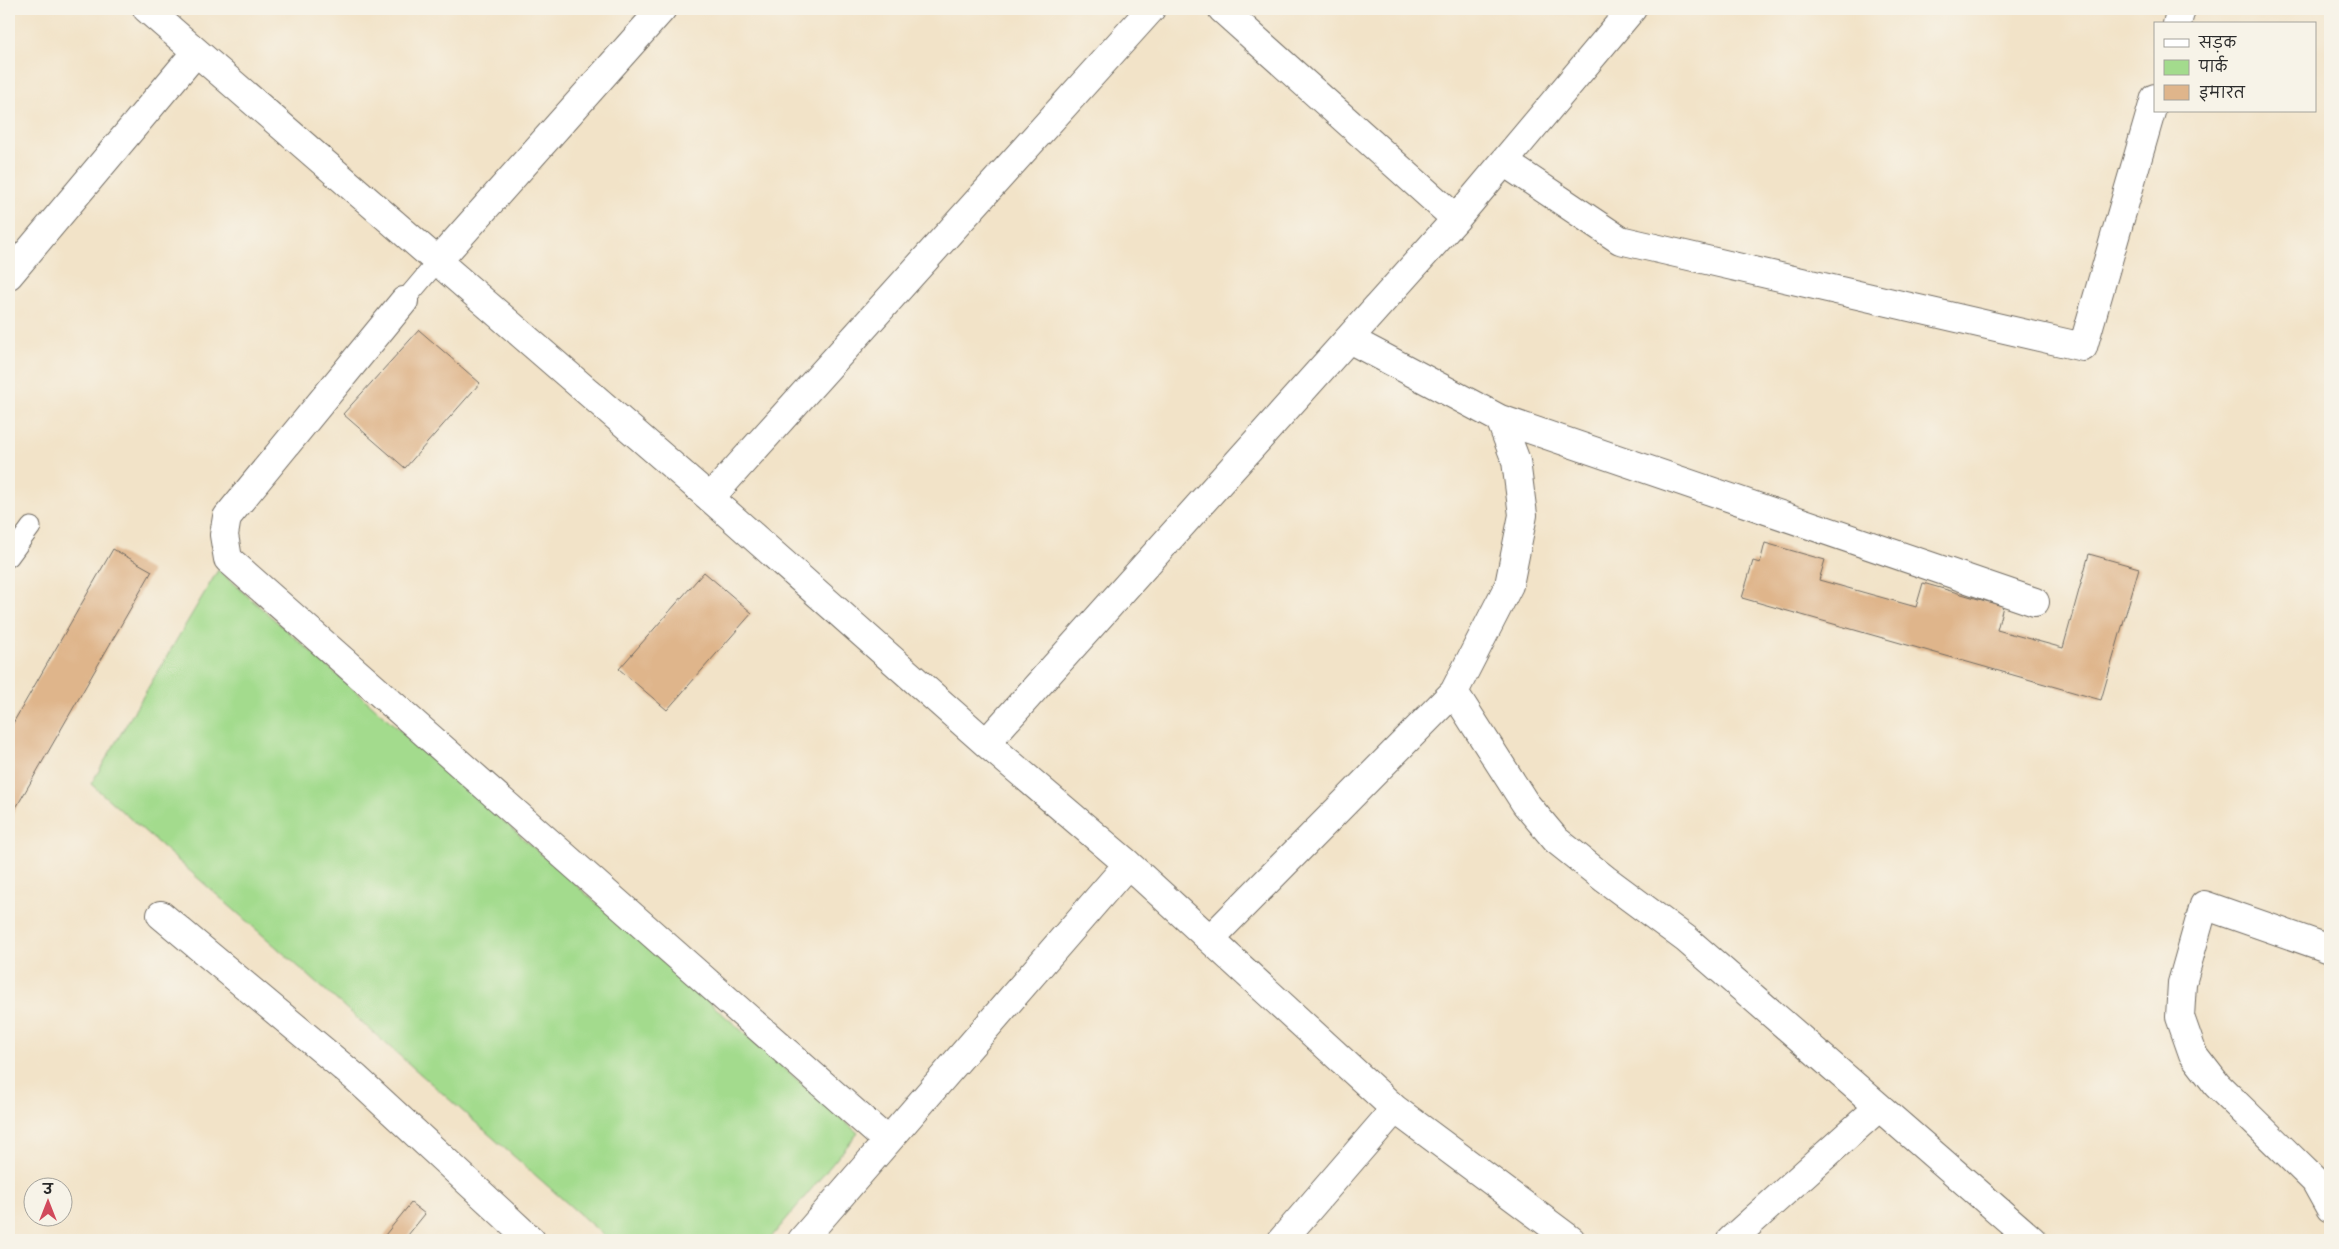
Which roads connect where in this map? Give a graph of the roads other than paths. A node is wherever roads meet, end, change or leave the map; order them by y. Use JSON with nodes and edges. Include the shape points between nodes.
{"nodes":[{"id":1,"x":147,"y":9,"type":"edge"},
{"id":2,"x":662,"y":9,"type":"edge"},
{"id":3,"x":1151,"y":9,"type":"edge"},
{"id":4,"x":1222,"y":9,"type":"edge"},
{"id":5,"x":1632,"y":9,"type":"edge"},
{"id":6,"x":2181,"y":9,"type":"edge"},
{"id":7,"x":2178,"y":22,"type":"edge"},
{"id":8,"x":196,"y":52,"type":"junction"},
{"id":9,"x":2154,"y":101,"type":"edge"},
{"id":10,"x":1504,"y":162,"type":"junction"},
{"id":11,"x":1456,"y":219,"type":"junction"},
{"id":12,"x":437,"y":262,"type":"junction"},
{"id":13,"x":9,"y":274,"type":"edge"},
{"id":14,"x":404,"y":301,"type":"joint"},
{"id":15,"x":1349,"y":339,"type":"junction"},
{"id":16,"x":1500,"y":419,"type":"junction"},
{"id":17,"x":710,"y":498,"type":"junction"},
{"id":18,"x":31,"y":527,"type":"dead end"},
{"id":19,"x":9,"y":557,"type":"edge"},
{"id":20,"x":2035,"y":602,"type":"dead end"},
{"id":21,"x":1454,"y":692,"type":"junction"},
{"id":22,"x":986,"y":743,"type":"junction"},
{"id":23,"x":1128,"y":864,"type":"junction"},
{"id":24,"x":161,"y":915,"type":"dead end"},
{"id":25,"x":1210,"y":939,"type":"junction"},
{"id":26,"x":2330,"y":949,"type":"edge"},
{"id":27,"x":1879,"y":1107,"type":"junction"},
{"id":28,"x":1395,"y":1109,"type":"junction"},
{"id":29,"x":887,"y":1141,"type":"junction"},
{"id":30,"x":2330,"y":1208,"type":"edge"},
{"id":31,"x":531,"y":1240,"type":"edge"},
{"id":32,"x":802,"y":1240,"type":"edge"},
{"id":33,"x":1282,"y":1240,"type":"edge"},
{"id":34,"x":1571,"y":1240,"type":"edge"},
{"id":35,"x":1731,"y":1240,"type":"edge"},
{"id":36,"x":2032,"y":1240,"type":"edge"}],
"edges":[{"from":1,"to":8,"type":"street"},
{"from":2,"to":12,"type":"street"},
{"from":3,"to":17,"type":"street"},
{"from":4,"to":11,"type":"street"},
{"from":5,"to":10,"type":"street"},
{"from":6,"to":7,"type":"street"},
{"from":8,"to":12,"type":"street"},
{"from":8,"to":13,"type":"street"},
{"from":9,"to":10,"type":"street","via":[[2083,347],[1620,240]]},
{"from":10,"to":11,"type":"street"},
{"from":11,"to":15,"type":"street"},
{"from":12,"to":14,"type":"lane"},
{"from":12,"to":17,"type":"street"},
{"from":14,"to":29,"type":"street","via":[[227,517],[224,535],[228,559]]},
{"from":15,"to":16,"type":"street"},
{"from":15,"to":22,"type":"street"},
{"from":16,"to":20,"type":"street"},
{"from":16,"to":21,"type":"street","via":[[1516,461],[1523,515],[1509,585]]},
{"from":17,"to":22,"type":"street"},
{"from":18,"to":19,"type":"lane"},
{"from":21,"to":25,"type":"street"},
{"from":21,"to":27,"type":"street","via":[[1525,803],[1556,840],[1686,939]]},
{"from":22,"to":23,"type":"street"},
{"from":23,"to":25,"type":"street"},
{"from":23,"to":29,"type":"street"},
{"from":24,"to":31,"type":"street","via":[[356,1078]]},
{"from":25,"to":28,"type":"street"},
{"from":26,"to":30,"type":"street","via":[[2204,905],[2182,983],[2180,1017],[2193,1054],[2217,1085],[2315,1180]]},
{"from":27,"to":35,"type":"street"},
{"from":27,"to":36,"type":"street"},
{"from":28,"to":33,"type":"street"},
{"from":28,"to":34,"type":"street"},
{"from":29,"to":32,"type":"street"}]}
